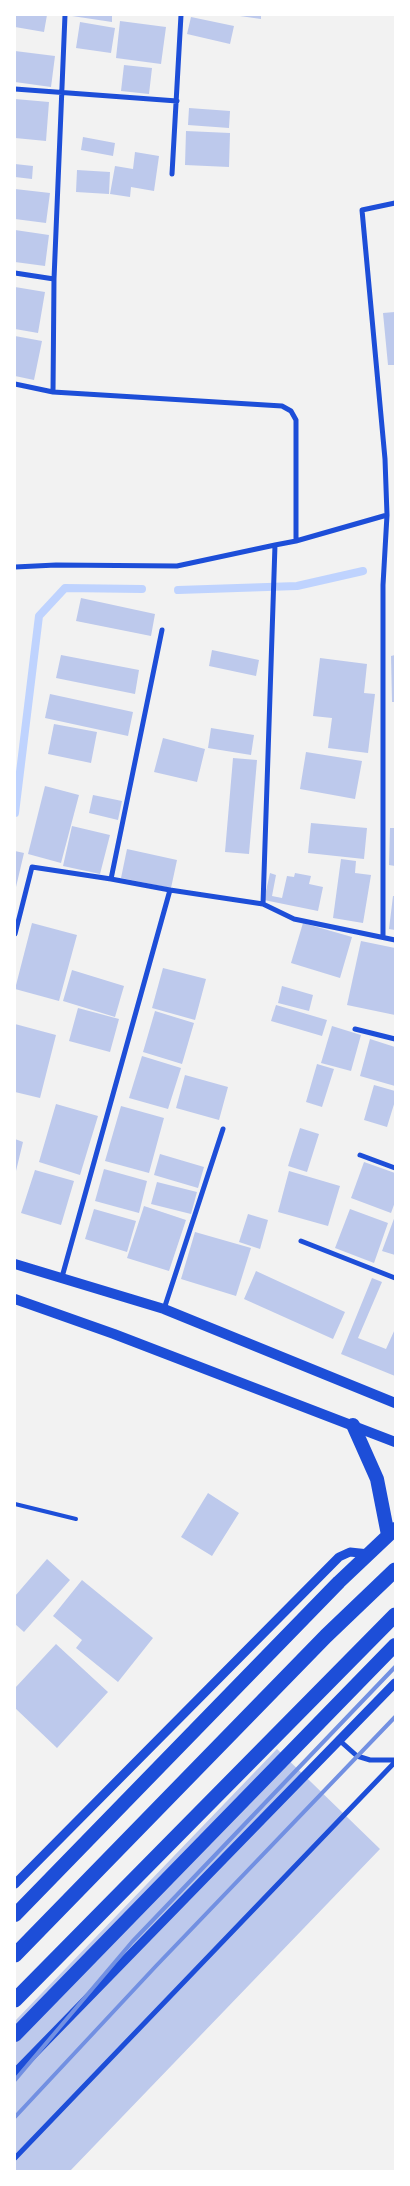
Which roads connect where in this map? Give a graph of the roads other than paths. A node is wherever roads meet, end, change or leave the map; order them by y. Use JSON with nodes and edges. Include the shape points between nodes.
{"nodes":[{"id":1,"x":65,"y":15,"type":"edge"},
{"id":2,"x":181,"y":15,"type":"edge"},
{"id":3,"x":15,"y":89,"type":"edge"},
{"id":4,"x":63,"y":93,"type":"junction"},
{"id":5,"x":177,"y":101,"type":"junction"},
{"id":6,"x":172,"y":174,"type":"dead end"},
{"id":7,"x":395,"y":203,"type":"edge"},
{"id":8,"x":15,"y":273,"type":"edge"},
{"id":9,"x":54,"y":279,"type":"junction"},
{"id":10,"x":15,"y":384,"type":"edge"},
{"id":11,"x":53,"y":392,"type":"junction"},
{"id":12,"x":387,"y":515,"type":"junction"},
{"id":13,"x":296,"y":541,"type":"junction"},
{"id":14,"x":275,"y":545,"type":"junction"},
{"id":15,"x":15,"y":567,"type":"edge"},
{"id":16,"x":162,"y":630,"type":"dead end"},
{"id":17,"x":111,"y":879,"type":"junction"},
{"id":18,"x":170,"y":890,"type":"junction"},
{"id":19,"x":263,"y":904,"type":"junction"},
{"id":20,"x":17,"y":913,"type":"edge"},
{"id":21,"x":15,"y":934,"type":"edge"},
{"id":22,"x":383,"y":937,"type":"junction"},
{"id":23,"x":395,"y":940,"type":"edge"},
{"id":24,"x":355,"y":1029,"type":"dead end"},
{"id":25,"x":395,"y":1039,"type":"edge"},
{"id":26,"x":223,"y":1129,"type":"dead end"},
{"id":27,"x":360,"y":1155,"type":"dead end"},
{"id":28,"x":395,"y":1168,"type":"edge"},
{"id":29,"x":301,"y":1241,"type":"dead end"},
{"id":30,"x":15,"y":1264,"type":"edge"},
{"id":31,"x":62,"y":1277,"type":"junction"},
{"id":32,"x":395,"y":1278,"type":"edge"},
{"id":33,"x":15,"y":1299,"type":"edge"},
{"id":34,"x":164,"y":1308,"type":"junction"},
{"id":35,"x":395,"y":1403,"type":"edge"},
{"id":36,"x":354,"y":1426,"type":"junction"},
{"id":37,"x":395,"y":1442,"type":"edge"},
{"id":38,"x":15,"y":1504,"type":"edge"},
{"id":39,"x":76,"y":1519,"type":"dead end"},
{"id":40,"x":391,"y":1532,"type":"edge"},
{"id":41,"x":369,"y":1554,"type":"junction"},
{"id":42,"x":395,"y":1570,"type":"edge"},
{"id":43,"x":395,"y":1616,"type":"edge"},
{"id":44,"x":395,"y":1645,"type":"edge"},
{"id":45,"x":395,"y":1683,"type":"edge"},
{"id":46,"x":339,"y":1740,"type":"junction"},
{"id":47,"x":395,"y":1761,"type":"edge"},
{"id":48,"x":15,"y":1884,"type":"edge"},
{"id":49,"x":15,"y":1915,"type":"edge"},
{"id":50,"x":15,"y":1955,"type":"edge"},
{"id":51,"x":15,"y":2000,"type":"edge"},
{"id":52,"x":15,"y":2035,"type":"edge"},
{"id":53,"x":15,"y":2073,"type":"edge"},
{"id":54,"x":15,"y":2158,"type":"edge"}],
"edges":[{"from":1,"to":4,"type":"street"},
{"from":2,"to":5,"type":"street"},
{"from":3,"to":4,"type":"street"},
{"from":4,"to":5,"type":"street"},
{"from":4,"to":9,"type":"street"},
{"from":5,"to":6,"type":"street"},
{"from":7,"to":12,"type":"street","via":[[362,210],[385,459]]},
{"from":8,"to":9,"type":"street"},
{"from":9,"to":11,"type":"street"},
{"from":10,"to":11,"type":"street"},
{"from":11,"to":13,"type":"street","via":[[282,406],[292,411],[296,420]]},
{"from":12,"to":13,"type":"street"},
{"from":12,"to":22,"type":"street","via":[[383,585]]},
{"from":13,"to":14,"type":"street"},
{"from":14,"to":15,"type":"street","via":[[177,566]]},
{"from":14,"to":19,"type":"street"},
{"from":16,"to":17,"type":"street"},
{"from":17,"to":18,"type":"street"},
{"from":17,"to":20,"type":"street","via":[[32,866]]},
{"from":18,"to":19,"type":"street"},
{"from":18,"to":31,"type":"street"},
{"from":19,"to":22,"type":"street","via":[[294,919]]},
{"from":20,"to":21,"type":"street"},
{"from":22,"to":23,"type":"street"},
{"from":24,"to":25,"type":"street"},
{"from":26,"to":34,"type":"street"},
{"from":27,"to":28,"type":"street"},
{"from":29,"to":32,"type":"street"},
{"from":30,"to":31,"type":"main road"},
{"from":31,"to":34,"type":"main road"},
{"from":33,"to":36,"type":"main road"},
{"from":34,"to":35,"type":"main road"},
{"from":36,"to":37,"type":"main road"},
{"from":36,"to":40,"type":"highway","via":[[377,1479]]},
{"from":38,"to":39,"type":"lane"},
{"from":40,"to":41,"type":"highway"},
{"from":41,"to":48,"type":"street","via":[[350,1552],[339,1557]]},
{"from":41,"to":49,"type":"highway"},
{"from":42,"to":50,"type":"highway","via":[[326,1636]]},
{"from":43,"to":51,"type":"highway"},
{"from":44,"to":52,"type":"highway"},
{"from":45,"to":46,"type":"street"},
{"from":46,"to":47,"type":"street","via":[[358,1756]]},
{"from":46,"to":53,"type":"street"},
{"from":47,"to":54,"type":"street"}]}
